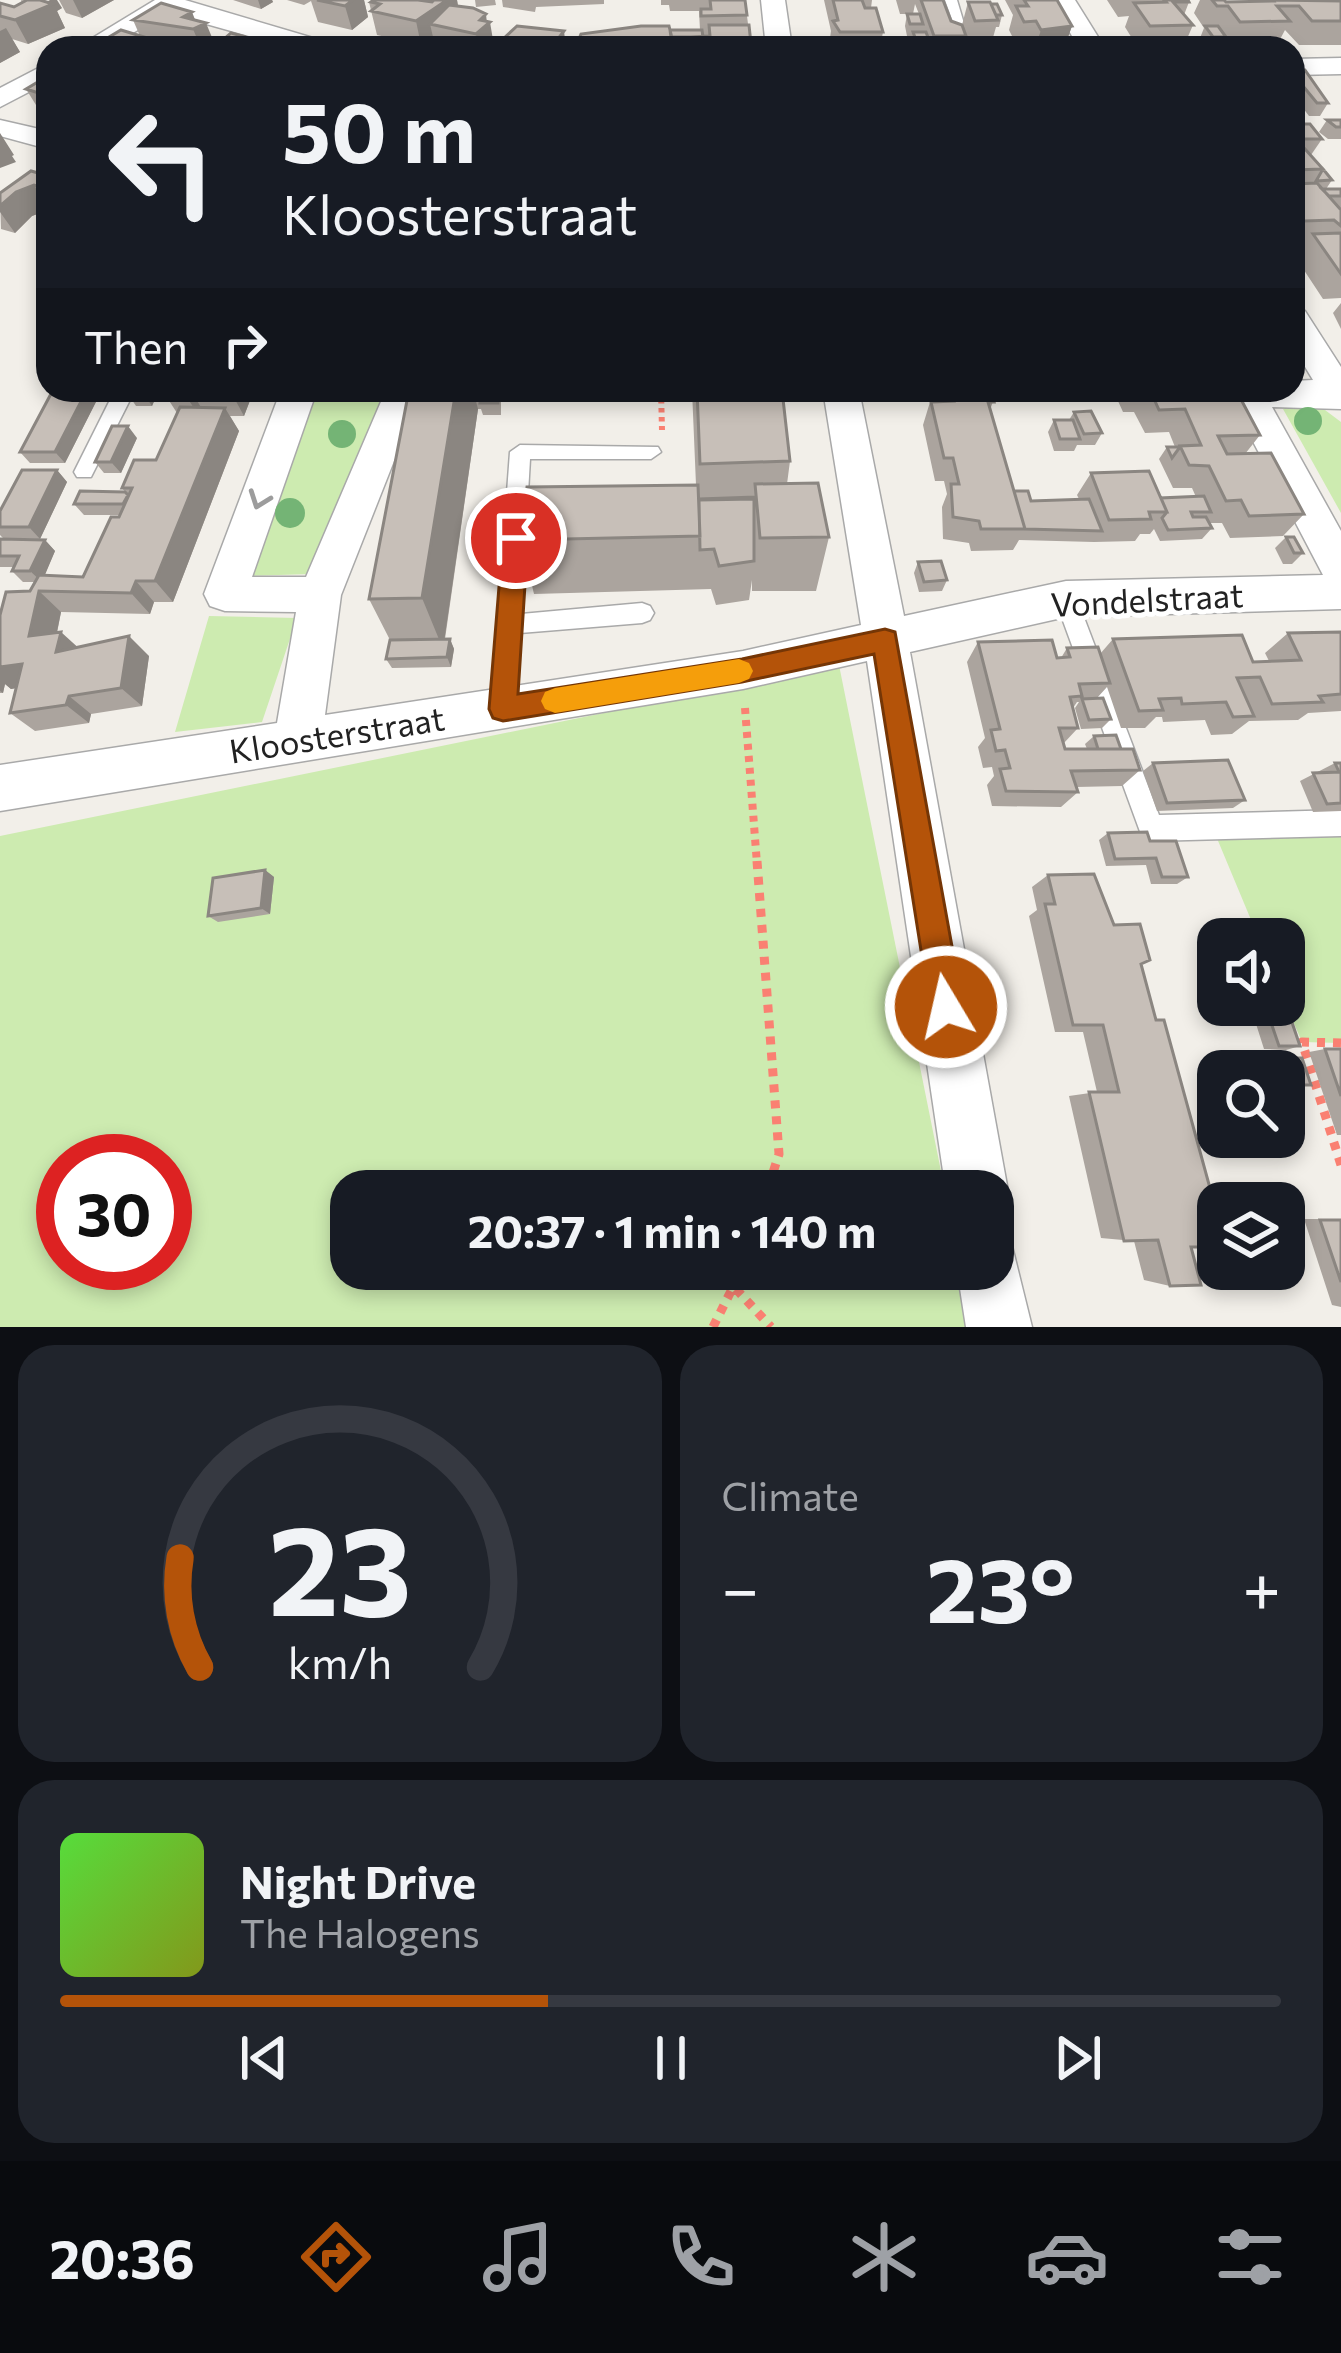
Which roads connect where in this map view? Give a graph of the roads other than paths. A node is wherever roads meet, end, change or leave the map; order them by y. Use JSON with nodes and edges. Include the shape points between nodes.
{"nodes":[{"id":1,"x":772,"y":0,"type":"edge"},
{"id":2,"x":951,"y":0,"type":"edge"},
{"id":3,"x":1063,"y":0,"type":"edge"},
{"id":4,"x":169,"y":3,"type":"edge"},
{"id":5,"x":960,"y":24,"type":"edge"},
{"id":6,"x":110,"y":36,"type":"edge"},
{"id":7,"x":280,"y":36,"type":"edge"},
{"id":8,"x":777,"y":36,"type":"edge"},
{"id":9,"x":1085,"y":36,"type":"edge"},
{"id":10,"x":1341,"y":66,"type":"edge"},
{"id":11,"x":1305,"y":67,"type":"edge"},
{"id":12,"x":36,"y":78,"type":"edge"},
{"id":13,"x":1,"y":98,"type":"edge"},
{"id":14,"x":0,"y":128,"type":"edge"},
{"id":15,"x":36,"y":137,"type":"edge"},
{"id":16,"x":1305,"y":338,"type":"edge"},
{"id":17,"x":1305,"y":393,"type":"edge"},
{"id":18,"x":1340,"y":394,"type":"edge"},
{"id":19,"x":118,"y":402,"type":"edge"},
{"id":20,"x":294,"y":402,"type":"edge"},
{"id":21,"x":399,"y":402,"type":"edge"},
{"id":22,"x":843,"y":402,"type":"edge"},
{"id":23,"x":1250,"y":402,"type":"edge"},
{"id":24,"x":651,"y":452,"type":"dead end"},
{"id":25,"x":84,"y":472,"type":"dead end"},
{"id":26,"x":1341,"y":569,"type":"edge"},
{"id":27,"x":1341,"y":592,"type":"edge"},
{"id":28,"x":320,"y":595,"type":"junction"},
{"id":29,"x":1066,"y":599,"type":"junction"},
{"id":30,"x":642,"y":613,"type":"dead end"},
{"id":31,"x":512,"y":624,"type":"junction"},
{"id":32,"x":885,"y":640,"type":"junction"},
{"id":33,"x":503,"y":709,"type":"junction"},
{"id":34,"x":297,"y":742,"type":"junction"},
{"id":35,"x":0,"y":788,"type":"edge"},
{"id":36,"x":1341,"y":823,"type":"edge"},
{"id":37,"x":973,"y":1170,"type":"edge"},
{"id":38,"x":993,"y":1290,"type":"edge"},
{"id":39,"x":999,"y":1327,"type":"edge"}],
"edges":[{"from":1,"to":8,"type":"street"},
{"from":2,"to":5,"type":"lane"},
{"from":3,"to":9,"type":"street"},
{"from":4,"to":6,"type":"street"},
{"from":4,"to":7,"type":"street"},
{"from":10,"to":11,"type":"street"},
{"from":12,"to":13,"type":"street"},
{"from":14,"to":15,"type":"street"},
{"from":16,"to":18,"type":"street"},
{"from":17,"to":18,"type":"street"},
{"from":19,"to":25,"type":"lane"},
{"from":20,"to":28,"type":"street","one_way":true,"via":[[225,594]]},
{"from":21,"to":28,"type":"street"},
{"from":22,"to":32,"type":"street"},
{"from":23,"to":26,"type":"street"},
{"from":24,"to":31,"type":"lane","via":[[520,452]]},
{"from":27,"to":29,"type":"street","name":"Vondelstraat"},
{"from":28,"to":34,"type":"street"},
{"from":29,"to":32,"type":"street","name":"Vondelstraat"},
{"from":29,"to":36,"type":"lane","via":[[1151,828]]},
{"from":30,"to":31,"type":"lane"},
{"from":31,"to":33,"type":"lane"},
{"from":32,"to":33,"type":"street","name":"Kloosterstraat"},
{"from":32,"to":37,"type":"street"},
{"from":33,"to":34,"type":"street","name":"Kloosterstraat"},
{"from":34,"to":35,"type":"street","name":"Kloosterstraat"},
{"from":38,"to":39,"type":"street"}]}
